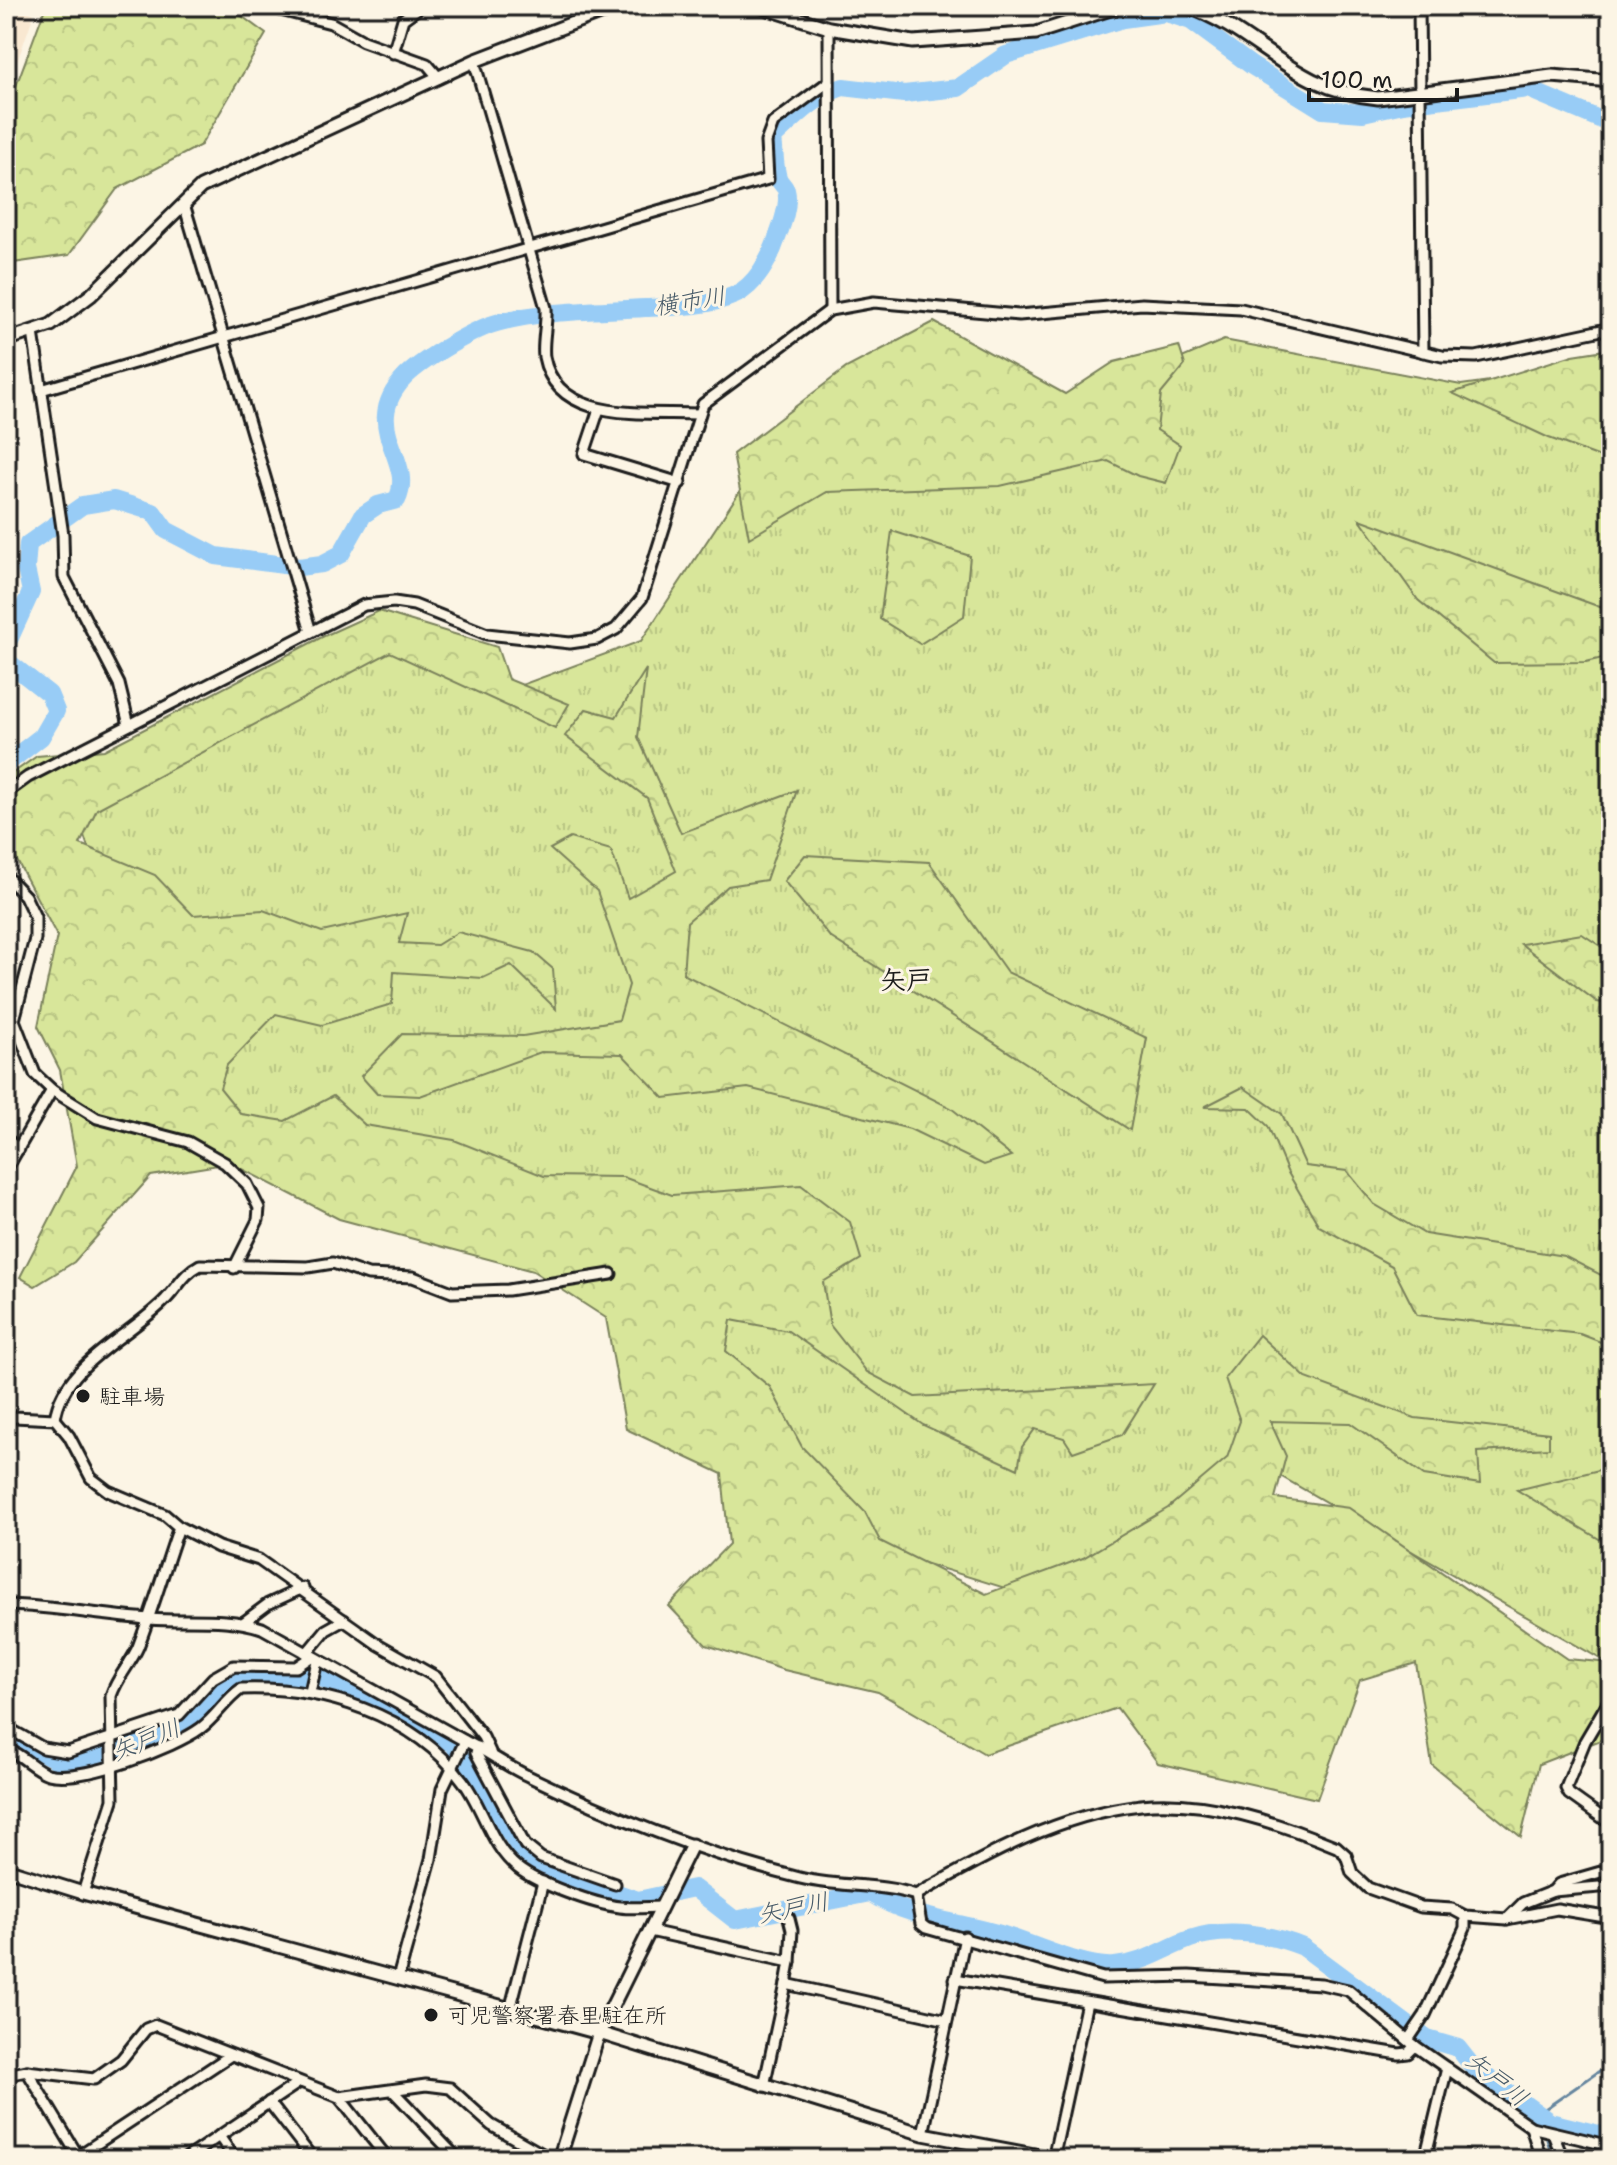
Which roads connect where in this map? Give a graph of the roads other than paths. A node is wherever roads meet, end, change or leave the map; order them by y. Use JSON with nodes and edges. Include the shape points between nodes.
{"nodes":[{"id":1,"x":265,"y":6,"type":"edge"},
{"id":2,"x":421,"y":6,"type":"edge"},
{"id":3,"x":631,"y":6,"type":"edge"},
{"id":4,"x":759,"y":6,"type":"edge"},
{"id":5,"x":1120,"y":6,"type":"edge"},
{"id":6,"x":1186,"y":6,"type":"edge"},
{"id":7,"x":1419,"y":6,"type":"edge"},
{"id":8,"x":829,"y":28,"type":"junction"},
{"id":9,"x":393,"y":53,"type":"junction"},
{"id":10,"x":474,"y":61,"type":"junction"},
{"id":11,"x":439,"y":78,"type":"junction"},
{"id":12,"x":1611,"y":81,"type":"edge"},
{"id":13,"x":827,"y":83,"type":"junction"},
{"id":14,"x":1422,"y":93,"type":"junction"},
{"id":15,"x":184,"y":204,"type":"junction"},
{"id":16,"x":530,"y":250,"type":"junction"},
{"id":17,"x":830,"y":310,"type":"junction"},
{"id":18,"x":1611,"y":328,"type":"edge"},
{"id":19,"x":33,"y":332,"type":"junction"},
{"id":20,"x":224,"y":339,"type":"junction"},
{"id":21,"x":6,"y":340,"type":"edge"},
{"id":22,"x":1423,"y":352,"type":"junction"},
{"id":23,"x":41,"y":390,"type":"junction"},
{"id":24,"x":599,"y":409,"type":"junction"},
{"id":25,"x":699,"y":414,"type":"junction"},
{"id":26,"x":680,"y":483,"type":"junction"},
{"id":27,"x":311,"y":632,"type":"junction"},
{"id":28,"x":129,"y":725,"type":"junction"},
{"id":29,"x":6,"y":793,"type":"edge"},
{"id":30,"x":6,"y":876,"type":"edge"},
{"id":31,"x":10,"y":1021,"type":"edge"},
{"id":32,"x":52,"y":1090,"type":"junction"},
{"id":33,"x":6,"y":1139,"type":"edge"},
{"id":34,"x":19,"y":1149,"type":"junction"},
{"id":35,"x":6,"y":1170,"type":"edge"},
{"id":36,"x":234,"y":1268,"type":"junction"},
{"id":37,"x":611,"y":1274,"type":"dead end"},
{"id":38,"x":6,"y":1413,"type":"edge"},
{"id":39,"x":55,"y":1419,"type":"junction"},
{"id":40,"x":179,"y":1527,"type":"junction"},
{"id":41,"x":303,"y":1588,"type":"junction"},
{"id":42,"x":6,"y":1605,"type":"edge"},
{"id":43,"x":147,"y":1619,"type":"junction"},
{"id":44,"x":344,"y":1620,"type":"junction"},
{"id":45,"x":244,"y":1622,"type":"junction"},
{"id":46,"x":311,"y":1657,"type":"junction"},
{"id":47,"x":310,"y":1692,"type":"junction"},
{"id":48,"x":1611,"y":1697,"type":"edge"},
{"id":49,"x":6,"y":1727,"type":"edge"},
{"id":50,"x":112,"y":1740,"type":"junction"},
{"id":51,"x":465,"y":1741,"type":"junction"},
{"id":52,"x":478,"y":1747,"type":"junction"},
{"id":53,"x":6,"y":1749,"type":"edge"},
{"id":54,"x":490,"y":1752,"type":"junction"},
{"id":55,"x":112,"y":1766,"type":"junction"},
{"id":56,"x":451,"y":1768,"type":"junction"},
{"id":57,"x":1611,"y":1824,"type":"edge"},
{"id":58,"x":692,"y":1845,"type":"junction"},
{"id":59,"x":6,"y":1869,"type":"edge"},
{"id":60,"x":1611,"y":1869,"type":"edge"},
{"id":61,"x":543,"y":1882,"type":"junction"},
{"id":62,"x":615,"y":1884,"type":"dead end"},
{"id":63,"x":1611,"y":1886,"type":"edge"},
{"id":64,"x":1553,"y":1891,"type":"junction"},
{"id":65,"x":83,"y":1893,"type":"junction"},
{"id":66,"x":916,"y":1895,"type":"junction"},
{"id":67,"x":662,"y":1907,"type":"junction"},
{"id":68,"x":1465,"y":1916,"type":"junction"},
{"id":69,"x":789,"y":1918,"type":"dead end"},
{"id":70,"x":1611,"y":1918,"type":"edge"},
{"id":71,"x":1507,"y":1919,"type":"junction"},
{"id":72,"x":650,"y":1931,"type":"junction"},
{"id":73,"x":965,"y":1937,"type":"junction"},
{"id":74,"x":790,"y":1962,"type":"junction"},
{"id":75,"x":398,"y":1978,"type":"junction"},
{"id":76,"x":955,"y":1979,"type":"junction"},
{"id":77,"x":786,"y":1984,"type":"junction"},
{"id":78,"x":1087,"y":2002,"type":"junction"},
{"id":79,"x":510,"y":2010,"type":"junction"},
{"id":80,"x":947,"y":2020,"type":"junction"},
{"id":81,"x":599,"y":2033,"type":"junction"},
{"id":82,"x":1412,"y":2043,"type":"junction"},
{"id":83,"x":231,"y":2055,"type":"junction"},
{"id":84,"x":1447,"y":2068,"type":"junction"},
{"id":85,"x":27,"y":2071,"type":"junction"},
{"id":86,"x":6,"y":2075,"type":"edge"},
{"id":87,"x":298,"y":2083,"type":"junction"},
{"id":88,"x":764,"y":2086,"type":"junction"},
{"id":89,"x":393,"y":2091,"type":"junction"},
{"id":90,"x":339,"y":2097,"type":"junction"},
{"id":91,"x":269,"y":2102,"type":"junction"},
{"id":92,"x":1534,"y":2128,"type":"junction"},
{"id":93,"x":923,"y":2134,"type":"junction"},
{"id":94,"x":1553,"y":2134,"type":"junction"},
{"id":95,"x":219,"y":2136,"type":"junction"},
{"id":96,"x":1611,"y":2146,"type":"edge"},
{"id":97,"x":79,"y":2158,"type":"edge"},
{"id":98,"x":185,"y":2159,"type":"edge"},
{"id":99,"x":235,"y":2159,"type":"edge"},
{"id":100,"x":313,"y":2159,"type":"edge"},
{"id":101,"x":388,"y":2159,"type":"edge"},
{"id":102,"x":458,"y":2159,"type":"edge"},
{"id":103,"x":551,"y":2159,"type":"edge"},
{"id":104,"x":559,"y":2159,"type":"edge"},
{"id":105,"x":1055,"y":2159,"type":"edge"},
{"id":106,"x":1425,"y":2159,"type":"edge"},
{"id":107,"x":1541,"y":2159,"type":"edge"},
{"id":108,"x":1563,"y":2159,"type":"edge"}],
"edges":[{"from":1,"to":9,"type":"street","via":[[321,20]]},
{"from":2,"to":9,"type":"street","via":[[403,19]]},
{"from":3,"to":10,"type":"street"},
{"from":4,"to":8,"type":"street"},
{"from":5,"to":8,"type":"street","via":[[1009,38],[913,42]]},
{"from":6,"to":14,"type":"street","via":[[1326,89],[1378,98]]},
{"from":7,"to":14,"type":"street"},
{"from":8,"to":13,"type":"street"},
{"from":9,"to":11,"type":"street","via":[[427,64]]},
{"from":10,"to":11,"type":"street"},
{"from":10,"to":16,"type":"street"},
{"from":11,"to":15,"type":"street","via":[[201,187]]},
{"from":12,"to":14,"type":"street","via":[[1552,76]]},
{"from":13,"to":16,"type":"street","via":[[773,123],[766,142],[768,179]]},
{"from":13,"to":17,"type":"street"},
{"from":14,"to":22,"type":"street"},
{"from":15,"to":19,"type":"street","via":[[91,295]]},
{"from":15,"to":20,"type":"street"},
{"from":16,"to":20,"type":"street"},
{"from":16,"to":24,"type":"street","via":[[546,308],[543,353],[556,385],[572,399]]},
{"from":17,"to":22,"type":"street","via":[[874,302],[1019,315],[1142,304],[1241,309]]},
{"from":17,"to":25,"type":"street","via":[[713,394]]},
{"from":18,"to":22,"type":"street","via":[[1468,359]]},
{"from":19,"to":21,"type":"street"},
{"from":19,"to":23,"type":"street"},
{"from":20,"to":23,"type":"street"},
{"from":20,"to":27,"type":"street"},
{"from":23,"to":28,"type":"street","via":[[63,535],[64,577],[119,684]]},
{"from":24,"to":25,"type":"street"},
{"from":24,"to":26,"type":"street","via":[[584,454]]},
{"from":25,"to":26,"type":"street"},
{"from":26,"to":27,"type":"street","via":[[642,598],[616,629],[597,639],[570,643],[487,634],[394,602],[364,605]]},
{"from":27,"to":28,"type":"street"},
{"from":28,"to":29,"type":"street"},
{"from":30,"to":31,"type":"street","via":[[35,917],[35,939]]},
{"from":31,"to":32,"type":"street","via":[[35,1074]]},
{"from":32,"to":34,"type":"street"},
{"from":32,"to":36,"type":"street","via":[[97,1118],[188,1142],[225,1163],[247,1184],[259,1208],[258,1220]]},
{"from":33,"to":34,"type":"street"},
{"from":34,"to":35,"type":"street"},
{"from":36,"to":37,"type":"street","via":[[333,1263],[368,1275],[413,1277],[452,1292],[508,1290]]},
{"from":36,"to":39,"type":"street","via":[[200,1265],[185,1273],[167,1299],[78,1373],[58,1397]]},
{"from":38,"to":39,"type":"street"},
{"from":39,"to":40,"type":"street","via":[[91,1478]]},
{"from":40,"to":41,"type":"street","via":[[259,1560]]},
{"from":40,"to":43,"type":"street"},
{"from":41,"to":44,"type":"street"},
{"from":41,"to":45,"type":"street"},
{"from":42,"to":43,"type":"street"},
{"from":43,"to":45,"type":"street"},
{"from":43,"to":50,"type":"street","via":[[131,1663],[111,1696]]},
{"from":44,"to":46,"type":"street","via":[[326,1630]]},
{"from":44,"to":54,"type":"street","via":[[436,1677]]},
{"from":45,"to":46,"type":"street"},
{"from":46,"to":47,"type":"street"},
{"from":46,"to":50,"type":"street","via":[[296,1667],[234,1666],[213,1678],[179,1715]]},
{"from":46,"to":51,"type":"street"},
{"from":47,"to":55,"type":"street","via":[[241,1689],[182,1740]]},
{"from":47,"to":56,"type":"street","via":[[369,1711],[428,1744]]},
{"from":48,"to":57,"type":"street","via":[[1566,1788]]},
{"from":49,"to":50,"type":"street","via":[[43,1748],[68,1752]]},
{"from":50,"to":55,"type":"street"},
{"from":51,"to":52,"type":"street"},
{"from":51,"to":56,"type":"street"},
{"from":52,"to":54,"type":"street"},
{"from":52,"to":62,"type":"street","via":[[476,1753],[525,1845],[541,1858]]},
{"from":53,"to":55,"type":"street","via":[[44,1773],[65,1778]]},
{"from":54,"to":58,"type":"street","via":[[527,1776]]},
{"from":55,"to":65,"type":"street","via":[[113,1800]]},
{"from":56,"to":61,"type":"street","via":[[470,1791],[506,1857]]},
{"from":56,"to":75,"type":"street"},
{"from":58,"to":66,"type":"street","via":[[797,1878],[833,1885],[877,1884]]},
{"from":58,"to":67,"type":"street"},
{"from":59,"to":65,"type":"street"},
{"from":60,"to":64,"type":"street","via":[[1568,1880]]},
{"from":61,"to":67,"type":"street","via":[[619,1907]]},
{"from":61,"to":79,"type":"street"},
{"from":63,"to":64,"type":"street"},
{"from":64,"to":71,"type":"street","via":[[1523,1903]]},
{"from":65,"to":75,"type":"street"},
{"from":66,"to":68,"type":"street","via":[[1058,1824],[1103,1811],[1160,1805],[1242,1816],[1306,1834],[1337,1847],[1368,1888]]},
{"from":66,"to":73,"type":"street","via":[[921,1924]]},
{"from":67,"to":72,"type":"street"},
{"from":68,"to":71,"type":"street"},
{"from":68,"to":82,"type":"street","via":[[1465,1928]]},
{"from":69,"to":74,"type":"street"},
{"from":70,"to":71,"type":"street","via":[[1557,1909]]},
{"from":72,"to":74,"type":"street"},
{"from":72,"to":81,"type":"street"},
{"from":73,"to":76,"type":"street"},
{"from":73,"to":82,"type":"street","via":[[1103,1978],[1189,1976],[1348,1990]]},
{"from":74,"to":77,"type":"street"},
{"from":75,"to":79,"type":"street"},
{"from":76,"to":78,"type":"street"},
{"from":76,"to":80,"type":"street"},
{"from":77,"to":80,"type":"street"},
{"from":77,"to":88,"type":"street"},
{"from":78,"to":82,"type":"street","via":[[1399,2054]]},
{"from":78,"to":105,"type":"street"},
{"from":79,"to":81,"type":"street"},
{"from":80,"to":93,"type":"street"},
{"from":81,"to":88,"type":"street"},
{"from":81,"to":104,"type":"street"},
{"from":82,"to":84,"type":"street"},
{"from":83,"to":85,"type":"street","via":[[156,2025],[94,2079]]},
{"from":83,"to":87,"type":"street"},
{"from":83,"to":97,"type":"street"},
{"from":84,"to":92,"type":"street"},
{"from":84,"to":106,"type":"street"},
{"from":85,"to":86,"type":"street"},
{"from":85,"to":97,"type":"street"},
{"from":87,"to":90,"type":"street"},
{"from":87,"to":91,"type":"street"},
{"from":88,"to":93,"type":"street"},
{"from":89,"to":90,"type":"street"},
{"from":89,"to":102,"type":"street"},
{"from":89,"to":103,"type":"street","via":[[426,2085],[450,2088],[491,2125]]},
{"from":90,"to":101,"type":"street"},
{"from":91,"to":95,"type":"street"},
{"from":91,"to":100,"type":"street"},
{"from":92,"to":94,"type":"street"},
{"from":92,"to":107,"type":"street"},
{"from":93,"to":105,"type":"street"},
{"from":94,"to":96,"type":"street"},
{"from":94,"to":108,"type":"street"},
{"from":95,"to":98,"type":"street"},
{"from":95,"to":99,"type":"street"}]}
